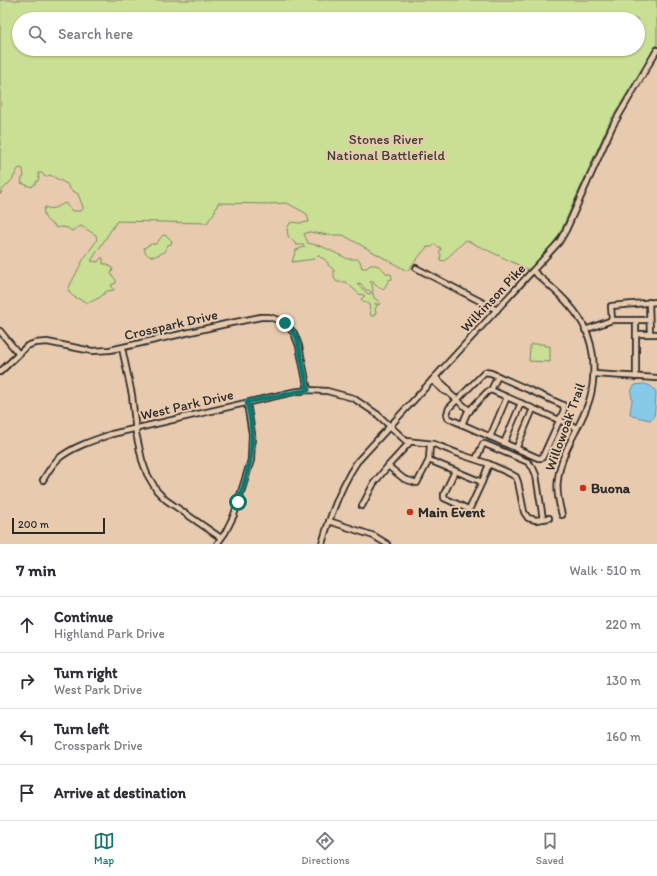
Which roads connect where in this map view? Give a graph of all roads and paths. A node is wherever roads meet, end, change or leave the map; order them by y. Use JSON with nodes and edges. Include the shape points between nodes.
{"nodes":[{"id":1,"x":657,"y":50,"type":"edge"},
{"id":2,"x":416,"y":268,"type":"dead end"},
{"id":3,"x":533,"y":271,"type":"junction"},
{"id":4,"x":649,"y":302,"type":"junction"},
{"id":5,"x":657,"y":302,"type":"edge"},
{"id":6,"x":497,"y":310,"type":"junction"},
{"id":7,"x":612,"y":320,"type":"junction"},
{"id":8,"x":636,"y":320,"type":"junction"},
{"id":9,"x":649,"y":320,"type":"junction"},
{"id":10,"x":586,"y":330,"type":"junction"},
{"id":11,"x":0,"y":331,"type":"edge"},
{"id":12,"x":636,"y":334,"type":"junction"},
{"id":13,"x":650,"y":334,"type":"junction"},
{"id":14,"x":657,"y":334,"type":"edge"},
{"id":15,"x":122,"y":348,"type":"junction"},
{"id":16,"x":18,"y":353,"type":"junction"},
{"id":17,"x":0,"y":372,"type":"edge"},
{"id":18,"x":594,"y":374,"type":"junction"},
{"id":19,"x":498,"y":376,"type":"junction"},
{"id":20,"x":636,"y":377,"type":"junction"},
{"id":21,"x":657,"y":378,"type":"edge"},
{"id":22,"x":434,"y":379,"type":"junction"},
{"id":23,"x":308,"y":390,"type":"junction"},
{"id":24,"x":491,"y":390,"type":"junction"},
{"id":25,"x":507,"y":397,"type":"junction"},
{"id":26,"x":457,"y":400,"type":"junction"},
{"id":27,"x":247,"y":402,"type":"junction"},
{"id":28,"x":521,"y":403,"type":"junction"},
{"id":29,"x":533,"y":409,"type":"junction"},
{"id":30,"x":470,"y":411,"type":"junction"},
{"id":31,"x":560,"y":420,"type":"junction"},
{"id":32,"x":462,"y":425,"type":"junction"},
{"id":33,"x":390,"y":427,"type":"junction"},
{"id":34,"x":135,"y":428,"type":"junction"},
{"id":35,"x":577,"y":428,"type":"junction"},
{"id":36,"x":490,"y":437,"type":"junction"},
{"id":37,"x":410,"y":442,"type":"junction"},
{"id":38,"x":504,"y":443,"type":"junction"},
{"id":39,"x":430,"y":444,"type":"junction"},
{"id":40,"x":516,"y":449,"type":"junction"},
{"id":41,"x":476,"y":459,"type":"junction"},
{"id":42,"x":429,"y":460,"type":"junction"},
{"id":43,"x":489,"y":464,"type":"junction"},
{"id":44,"x":388,"y":466,"type":"junction"},
{"id":45,"x":455,"y":471,"type":"junction"},
{"id":46,"x":43,"y":480,"type":"dead end"},
{"id":47,"x":482,"y":482,"type":"junction"},
{"id":48,"x":362,"y":506,"type":"dead end"},
{"id":49,"x":562,"y":515,"type":"dead end"},
{"id":50,"x":549,"y":518,"type":"dead end"},
{"id":51,"x":543,"y":519,"type":"junction"},
{"id":52,"x":329,"y":521,"type":"junction"},
{"id":53,"x":221,"y":538,"type":"junction"},
{"id":54,"x":217,"y":544,"type":"edge"},
{"id":55,"x":322,"y":544,"type":"edge"},
{"id":56,"x":387,"y":544,"type":"edge"}],
"edges":[{"from":1,"to":3,"type":"street","name":"Wilkinson Pike","via":[[612,126],[564,234]]},
{"from":2,"to":6,"type":"street"},
{"from":3,"to":6,"type":"street","name":"Wilkinson Pike"},
{"from":3,"to":10,"type":"street","name":"Willowoak Trail","via":[[570,304]]},
{"from":4,"to":5,"type":"street"},
{"from":4,"to":7,"type":"street","via":[[611,306]]},
{"from":4,"to":9,"type":"street"},
{"from":6,"to":22,"type":"street","name":"Wilkinson Pike"},
{"from":7,"to":8,"type":"street"},
{"from":7,"to":10,"type":"street"},
{"from":8,"to":9,"type":"street"},
{"from":8,"to":12,"type":"street"},
{"from":9,"to":13,"type":"street"},
{"from":10,"to":18,"type":"street","name":"Willowoak Trail","via":[[592,349]]},
{"from":11,"to":16,"type":"street"},
{"from":12,"to":13,"type":"street"},
{"from":12,"to":20,"type":"street"},
{"from":13,"to":14,"type":"street"},
{"from":15,"to":16,"type":"street","name":"Crosspark Drive","via":[[92,351],[42,342],[27,346]]},
{"from":15,"to":23,"type":"street","name":"Crosspark Drive","via":[[261,316],[274,318],[285,323],[294,333]]},
{"from":15,"to":34,"type":"street","via":[[132,395]]},
{"from":16,"to":17,"type":"street","name":"Crosspark Drive"},
{"from":18,"to":20,"type":"street"},
{"from":18,"to":35,"type":"street","name":"Willowoak Trail","via":[[590,399]]},
{"from":19,"to":24,"type":"street"},
{"from":19,"to":26,"type":"street","via":[[483,373]]},
{"from":19,"to":31,"type":"street","via":[[563,405]]},
{"from":20,"to":21,"type":"street"},
{"from":22,"to":26,"type":"street","via":[[447,388]]},
{"from":22,"to":33,"type":"street","name":"Wilkinson Pike"},
{"from":23,"to":27,"type":"street","name":"West Park Drive"},
{"from":23,"to":33,"type":"street","name":"West Park Drive","via":[[332,391],[354,398]]},
{"from":24,"to":25,"type":"street"},
{"from":24,"to":30,"type":"street"},
{"from":25,"to":28,"type":"street"},
{"from":25,"to":36,"type":"street"},
{"from":26,"to":30,"type":"street"},
{"from":26,"to":32,"type":"street","via":[[447,411],[447,416]]},
{"from":27,"to":34,"type":"street","name":"West Park Drive"},
{"from":27,"to":53,"type":"street","via":[[252,434],[251,460],[234,515]]},
{"from":28,"to":29,"type":"street"},
{"from":28,"to":38,"type":"street"},
{"from":29,"to":31,"type":"street"},
{"from":29,"to":40,"type":"street"},
{"from":30,"to":32,"type":"street"},
{"from":31,"to":35,"type":"street"},
{"from":31,"to":40,"type":"street","via":[[542,458]]},
{"from":32,"to":36,"type":"street"},
{"from":33,"to":37,"type":"street","name":"West Park Drive"},
{"from":33,"to":52,"type":"street","name":"Wilkinson Pike","via":[[354,466]]},
{"from":34,"to":46,"type":"street","name":"West Park Drive","via":[[105,436],[64,455]]},
{"from":34,"to":53,"type":"street","via":[[142,460],[157,491],[175,507]]},
{"from":35,"to":49,"type":"street","name":"Willowoak Trail","via":[[560,465],[557,480]]},
{"from":36,"to":38,"type":"street"},
{"from":37,"to":39,"type":"street"},
{"from":37,"to":44,"type":"street"},
{"from":38,"to":40,"type":"street"},
{"from":39,"to":41,"type":"street"},
{"from":39,"to":42,"type":"street"},
{"from":41,"to":43,"type":"street"},
{"from":41,"to":51,"type":"street","via":[[485,444],[528,462],[536,475]]},
{"from":42,"to":44,"type":"street","via":[[418,483],[404,479]]},
{"from":42,"to":45,"type":"street"},
{"from":43,"to":47,"type":"street"},
{"from":43,"to":51,"type":"street","via":[[516,477],[524,512],[528,518]]},
{"from":44,"to":48,"type":"street","via":[[374,483]]},
{"from":45,"to":47,"type":"street"},
{"from":45,"to":47,"type":"street","via":[[444,498],[468,509]]},
{"from":50,"to":51,"type":"street"},
{"from":52,"to":55,"type":"street","name":"Wilkinson Pike"},
{"from":52,"to":56,"type":"street","via":[[374,536]]},
{"from":53,"to":54,"type":"street"}]}
